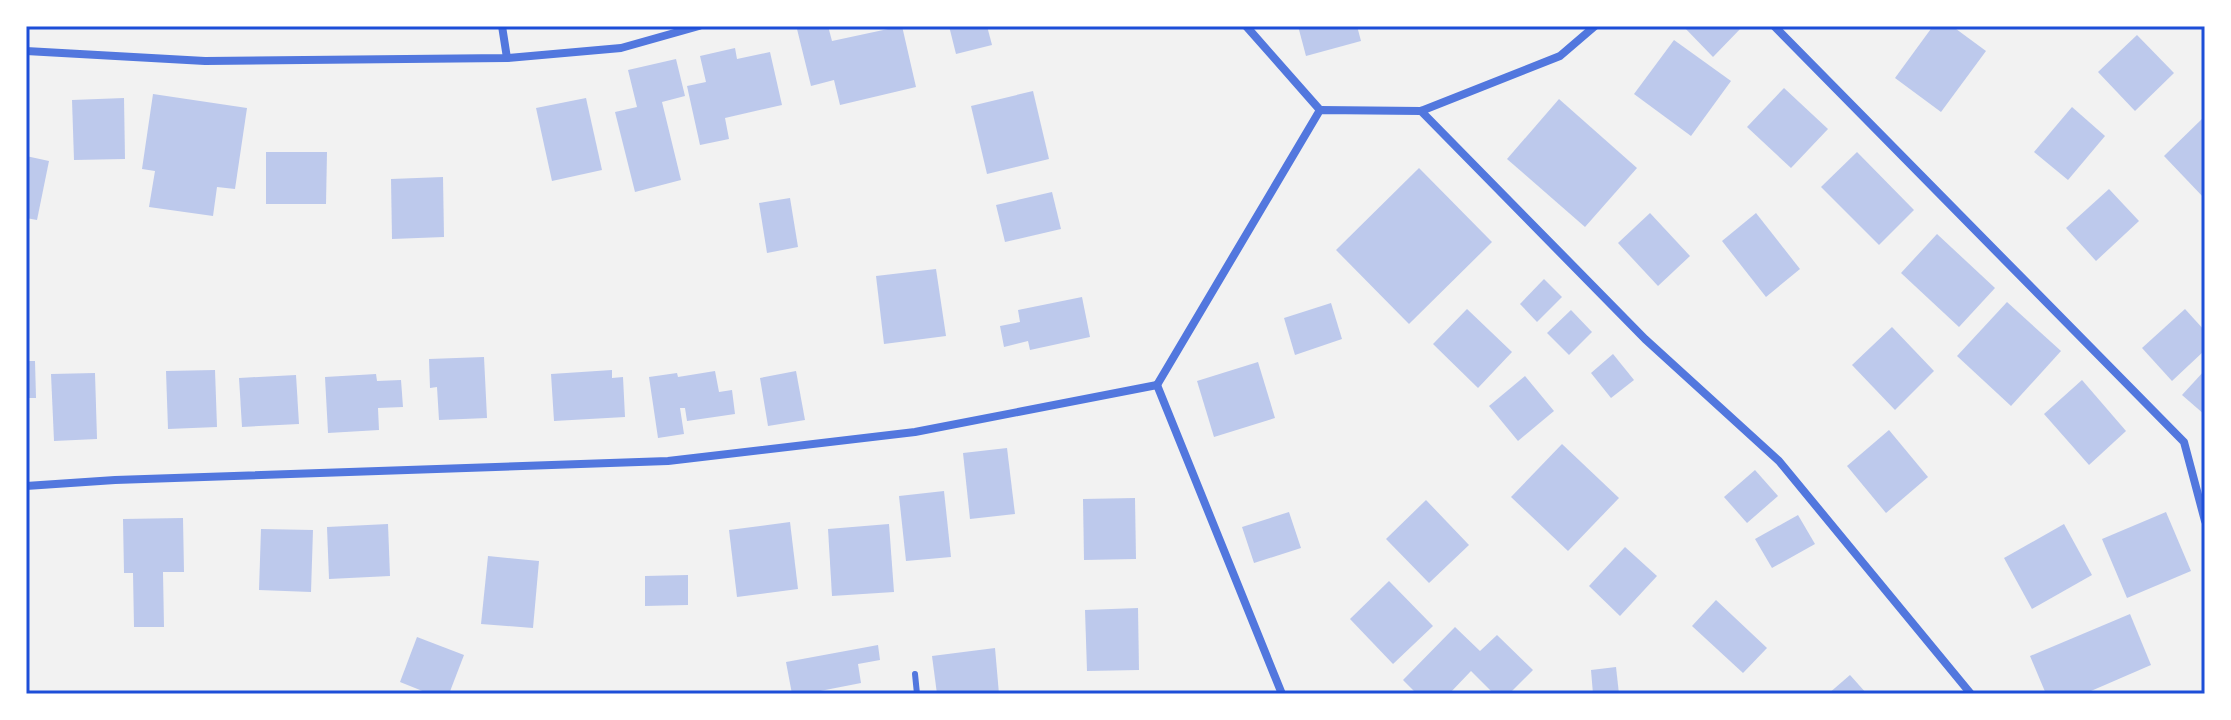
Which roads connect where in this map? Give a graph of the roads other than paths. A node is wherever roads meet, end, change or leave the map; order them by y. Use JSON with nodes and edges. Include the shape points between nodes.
{"nodes":[{"id":1,"x":502,"y":26,"type":"edge"},
{"id":2,"x":699,"y":26,"type":"edge"},
{"id":3,"x":1246,"y":26,"type":"edge"},
{"id":4,"x":1595,"y":26,"type":"edge"},
{"id":5,"x":1774,"y":26,"type":"edge"},
{"id":6,"x":26,"y":51,"type":"edge"},
{"id":7,"x":507,"y":58,"type":"junction"},
{"id":8,"x":1320,"y":110,"type":"junction"},
{"id":9,"x":1421,"y":111,"type":"junction"},
{"id":10,"x":1157,"y":385,"type":"junction"},
{"id":11,"x":26,"y":486,"type":"edge"},
{"id":12,"x":2205,"y":521,"type":"edge"},
{"id":13,"x":915,"y":674,"type":"dead end"},
{"id":14,"x":917,"y":694,"type":"edge"},
{"id":15,"x":1282,"y":694,"type":"edge"},
{"id":16,"x":1971,"y":694,"type":"edge"}],
"edges":[{"from":1,"to":7,"type":"street"},
{"from":2,"to":7,"type":"street","via":[[621,48]]},
{"from":3,"to":8,"type":"street"},
{"from":4,"to":9,"type":"street","via":[[1560,56]]},
{"from":5,"to":12,"type":"street","via":[[2184,442]]},
{"from":6,"to":7,"type":"street","via":[[205,61]]},
{"from":8,"to":9,"type":"street"},
{"from":8,"to":10,"type":"street"},
{"from":9,"to":16,"type":"street","via":[[1645,339],[1779,461]]},
{"from":10,"to":11,"type":"street","via":[[915,432],[668,461]]},
{"from":10,"to":15,"type":"street"},
{"from":13,"to":14,"type":"lane"}]}
